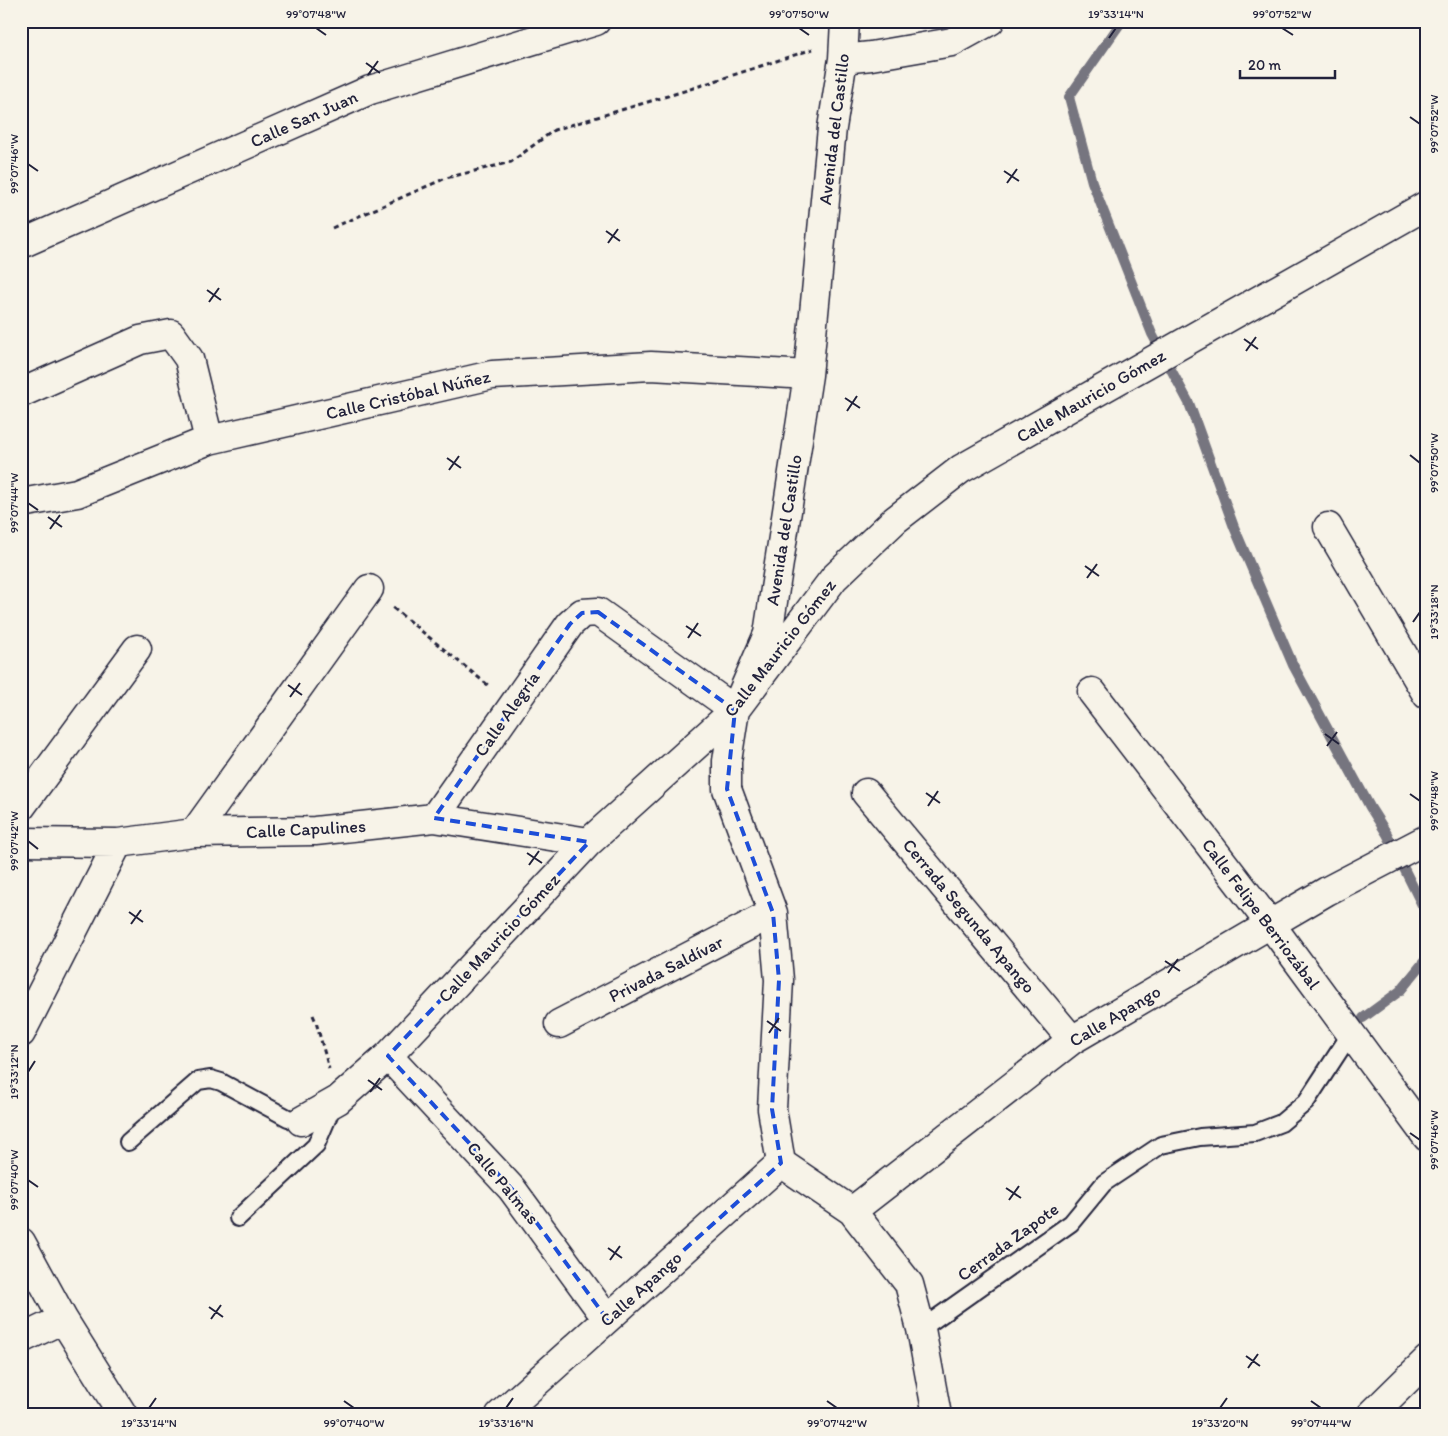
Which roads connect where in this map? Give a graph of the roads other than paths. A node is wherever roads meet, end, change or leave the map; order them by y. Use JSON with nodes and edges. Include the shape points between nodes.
{"nodes":[{"id":1,"x":596,"y":21,"type":"edge"},
{"id":2,"x":990,"y":21,"type":"edge"},
{"id":3,"x":844,"y":39,"type":"edge"},
{"id":4,"x":1427,"y":205,"type":"edge"},
{"id":5,"x":21,"y":244,"type":"edge"},
{"id":6,"x":808,"y":375,"type":"junction"},
{"id":7,"x":21,"y":393,"type":"edge"},
{"id":8,"x":209,"y":440,"type":"junction"},
{"id":9,"x":21,"y":503,"type":"edge"},
{"id":10,"x":1328,"y":527,"type":"dead end"},
{"id":11,"x":369,"y":589,"type":"road end"},
{"id":12,"x":137,"y":649,"type":"dead end"},
{"id":13,"x":1092,"y":692,"type":"dead end"},
{"id":14,"x":1427,"y":695,"type":"edge"},
{"id":15,"x":735,"y":710,"type":"junction"},
{"id":16,"x":866,"y":793,"type":"dead end"},
{"id":17,"x":21,"y":807,"type":"edge"},
{"id":18,"x":434,"y":818,"type":"junction"},
{"id":19,"x":194,"y":833,"type":"junction"},
{"id":20,"x":21,"y":842,"type":"edge"},
{"id":21,"x":588,"y":842,"type":"junction"},
{"id":22,"x":118,"y":843,"type":"junction"},
{"id":23,"x":1419,"y":844,"type":"edge"},
{"id":24,"x":773,"y":913,"type":"junction"},
{"id":25,"x":1271,"y":925,"type":"junction"},
{"id":26,"x":560,"y":1024,"type":"dead end"},
{"id":27,"x":21,"y":1033,"type":"edge"},
{"id":28,"x":1351,"y":1033,"type":"junction"},
{"id":29,"x":1072,"y":1040,"type":"junction"},
{"id":30,"x":388,"y":1056,"type":"junction"},
{"id":31,"x":336,"y":1101,"type":"junction"},
{"id":32,"x":300,"y":1121,"type":"joint"},
{"id":33,"x":1427,"y":1138,"type":"edge"},
{"id":34,"x":128,"y":1142,"type":"dead end"},
{"id":35,"x":781,"y":1163,"type":"junction"},
{"id":36,"x":852,"y":1211,"type":"junction"},
{"id":37,"x":238,"y":1218,"type":"dead end"},
{"id":38,"x":21,"y":1242,"type":"edge"},
{"id":39,"x":62,"y":1319,"type":"junction"},
{"id":40,"x":608,"y":1319,"type":"junction"},
{"id":41,"x":922,"y":1329,"type":"junction"},
{"id":42,"x":21,"y":1339,"type":"edge"},
{"id":43,"x":1427,"y":1360,"type":"edge"},
{"id":44,"x":123,"y":1415,"type":"edge"},
{"id":45,"x":500,"y":1415,"type":"edge"},
{"id":46,"x":937,"y":1415,"type":"edge"},
{"id":47,"x":1371,"y":1415,"type":"edge"}],
"edges":[{"from":1,"to":5,"type":"street","name":"Calle San Juan","via":[[370,90]]},
{"from":2,"to":3,"type":"street","via":[[952,42],[871,56]]},
{"from":3,"to":6,"type":"street","name":"Avenida del Castillo"},
{"from":4,"to":15,"type":"street","name":"Calle Mauricio Gómez","via":[[961,469],[895,520],[834,578]]},
{"from":6,"to":8,"type":"street","name":"Calle Cristóbal Núñez","via":[[652,366],[492,375]]},
{"from":6,"to":15,"type":"street","name":"Avenida del Castillo","via":[[768,634]]},
{"from":7,"to":8,"type":"street","via":[[140,340],[172,334],[189,359]]},
{"from":8,"to":9,"type":"street","name":"Calle Cristóbal Núñez","via":[[77,493]]},
{"from":10,"to":14,"type":"street"},
{"from":11,"to":19,"type":"street"},
{"from":12,"to":17,"type":"street"},
{"from":13,"to":25,"type":"street","name":"Calle Felipe Berriozábal"},
{"from":15,"to":18,"type":"street","name":"Calle Alegría","via":[[598,612],[582,613],[570,624]]},
{"from":15,"to":21,"type":"street","name":"Calle Mauricio Gómez"},
{"from":15,"to":24,"type":"street","name":"Avenida del Castillo","via":[[727,760],[727,789]]},
{"from":16,"to":29,"type":"street","name":"Cerrada Segunda Apango"},
{"from":18,"to":19,"type":"street","name":"Calle Capulines","via":[[315,832]]},
{"from":18,"to":21,"type":"street","name":"Calle Capulines"},
{"from":19,"to":22,"type":"street","name":"Calle Capulines"},
{"from":20,"to":22,"type":"street","name":"Calle Capulines"},
{"from":21,"to":30,"type":"street","name":"Calle Mauricio Gómez"},
{"from":22,"to":27,"type":"street"},
{"from":23,"to":25,"type":"street","name":"Calle Apango","via":[[1327,891]]},
{"from":24,"to":26,"type":"street","name":"Privada Saldívar"},
{"from":24,"to":35,"type":"street","name":"Avenida del Castillo","via":[[779,980],[772,1109]]},
{"from":25,"to":28,"type":"street","name":"Calle Felipe Berriozábal"},
{"from":25,"to":29,"type":"street","name":"Calle Apango"},
{"from":28,"to":33,"type":"street","name":"Calle Felipe Berriozábal"},
{"from":28,"to":41,"type":"lane","name":"Cerrada Zapote","via":[[1306,1102],[1281,1123],[1255,1133],[1200,1137],[1160,1145],[1104,1183],[1071,1223]]},
{"from":29,"to":36,"type":"street","name":"Calle Apango"},
{"from":30,"to":31,"type":"street","name":"Calle Mauricio Gómez"},
{"from":30,"to":40,"type":"street","name":"Calle Palmas","via":[[512,1189]]},
{"from":31,"to":32,"type":"street","name":"Calle Mauricio Gómez"},
{"from":31,"to":37,"type":"lane","via":[[316,1146]]},
{"from":32,"to":34,"type":"lane","name":"Calle Mauricio Gómez","via":[[211,1079],[198,1081]]},
{"from":35,"to":36,"type":"street"},
{"from":35,"to":40,"type":"street","name":"Calle Apango"},
{"from":36,"to":41,"type":"street","via":[[909,1284]]},
{"from":38,"to":39,"type":"street"},
{"from":39,"to":42,"type":"street"},
{"from":39,"to":44,"type":"street"},
{"from":40,"to":45,"type":"street","name":"Calle Apango"},
{"from":41,"to":46,"type":"street"},
{"from":43,"to":47,"type":"street"}]}
